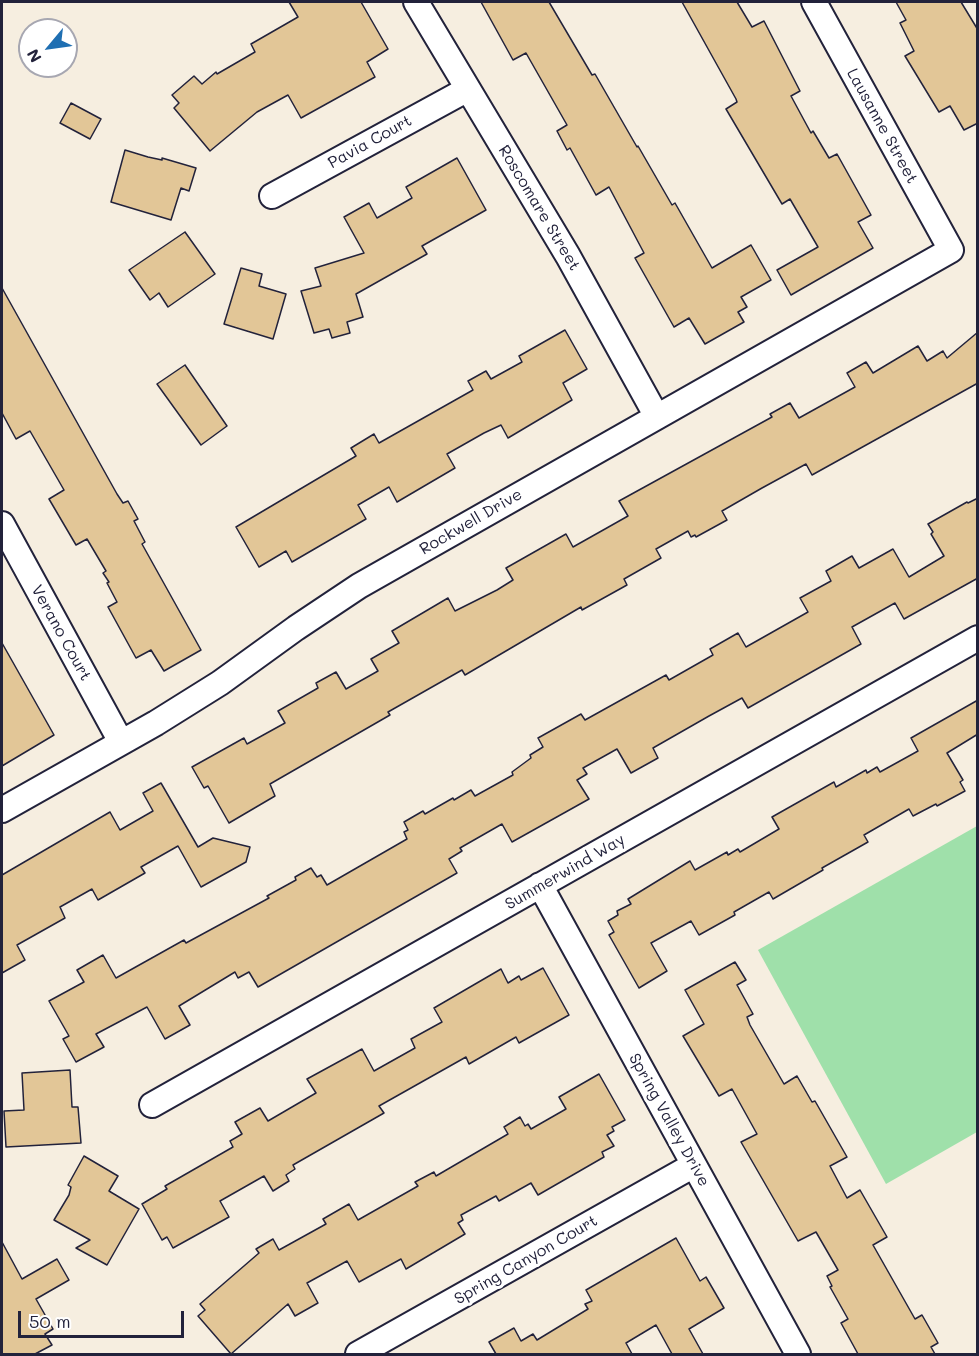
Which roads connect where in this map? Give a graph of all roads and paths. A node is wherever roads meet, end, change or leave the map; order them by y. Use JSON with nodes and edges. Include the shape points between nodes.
{"nodes":[{"id":1,"x":416,"y":2,"type":"edge"},
{"id":2,"x":814,"y":2,"type":"edge"},
{"id":3,"x":468,"y":89,"type":"junction"},
{"id":4,"x":272,"y":196,"type":"dead end"},
{"id":5,"x":951,"y":250,"type":"joint"},
{"id":6,"x":657,"y":417,"type":"junction"},
{"id":7,"x":2,"y":524,"type":"edge"},
{"id":8,"x":978,"y":638,"type":"edge"},
{"id":9,"x":121,"y":742,"type":"junction"},
{"id":10,"x":2,"y":810,"type":"edge"},
{"id":11,"x":540,"y":885,"type":"junction"},
{"id":12,"x":152,"y":1105,"type":"dead end"},
{"id":13,"x":694,"y":1165,"type":"junction"},
{"id":14,"x":358,"y":1354,"type":"edge"},
{"id":15,"x":798,"y":1354,"type":"edge"}],
"edges":[{"from":1,"to":3,"type":"street","name":"Roscomare Street"},
{"from":2,"to":5,"type":"street","name":"Lausanne Street"},
{"from":3,"to":4,"type":"street","name":"Pavia Court"},
{"from":3,"to":6,"type":"street","name":"Roscomare Street","via":[[568,256]]},
{"from":5,"to":6,"type":"street","name":"Rockwell Drive"},
{"from":6,"to":9,"type":"street","name":"Rockwell Drive","via":[[360,586],[220,683]]},
{"from":7,"to":9,"type":"street","name":"Verano Court"},
{"from":8,"to":11,"type":"street","name":"Summerwind Way"},
{"from":9,"to":10,"type":"street","name":"Rockwell Drive"},
{"from":11,"to":12,"type":"street","name":"Summerwind Way"},
{"from":11,"to":13,"type":"street","name":"Spring Valley Drive"},
{"from":13,"to":14,"type":"street","name":"Spring Canyon Court"},
{"from":13,"to":15,"type":"street","name":"Spring Valley Drive"}]}
